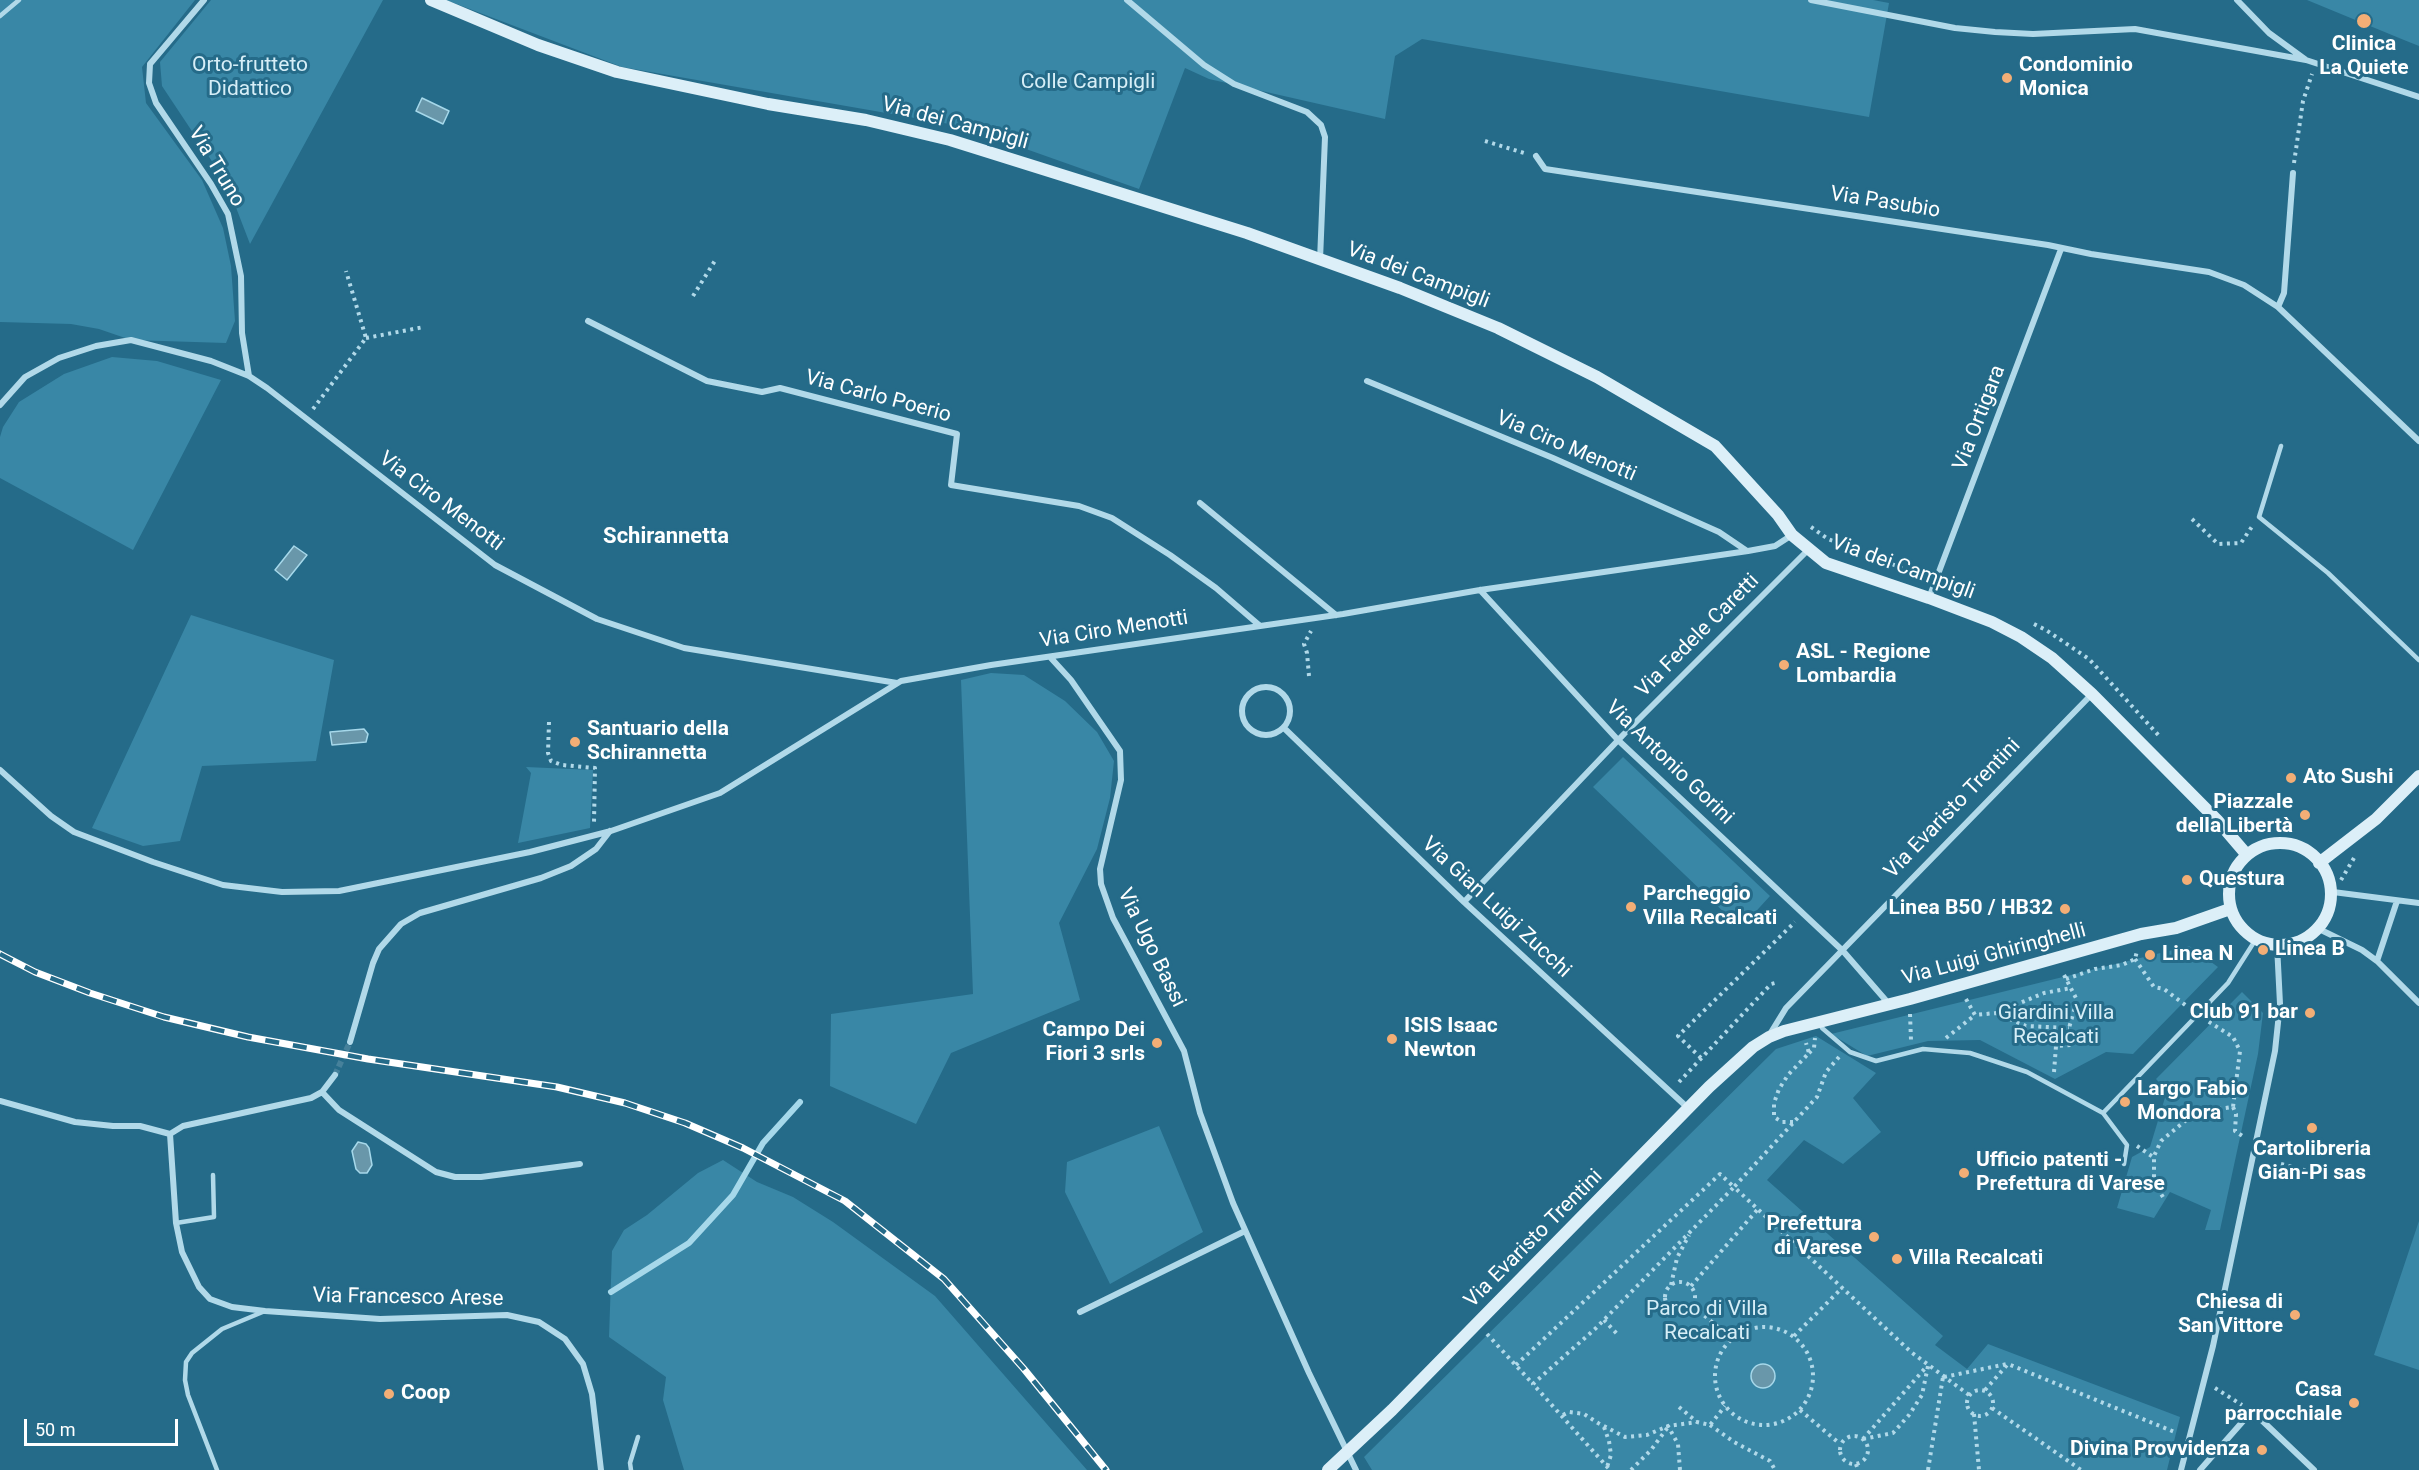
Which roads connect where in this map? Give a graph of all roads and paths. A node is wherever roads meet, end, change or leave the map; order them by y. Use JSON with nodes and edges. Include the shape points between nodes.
{"nodes":[{"id":1,"x":19,"y":0,"type":"edge"},
{"id":2,"x":431,"y":0,"type":"edge"},
{"id":3,"x":1127,"y":0,"type":"edge"},
{"id":4,"x":1811,"y":0,"type":"edge"},
{"id":5,"x":2237,"y":0,"type":"edge"},
{"id":6,"x":199,"y":2,"type":"edge"},
{"id":7,"x":0,"y":16,"type":"edge"},
{"id":8,"x":2306,"y":60,"type":"junction"},
{"id":9,"x":2315,"y":63,"type":"junction"},
{"id":10,"x":2419,"y":97,"type":"edge"},
{"id":11,"x":1485,"y":141,"type":"dead end"},
{"id":12,"x":1536,"y":156,"type":"joint"},
{"id":13,"x":2293,"y":173,"type":"joint"},
{"id":14,"x":2061,"y":249,"type":"junction"},
{"id":15,"x":716,"y":259,"type":"dead end"},
{"id":16,"x":1320,"y":260,"type":"junction"},
{"id":17,"x":346,"y":271,"type":"dead end"},
{"id":18,"x":693,"y":296,"type":"dead end"},
{"id":19,"x":2278,"y":307,"type":"junction"},
{"id":20,"x":588,"y":321,"type":"dead end"},
{"id":21,"x":424,"y":327,"type":"dead end"},
{"id":22,"x":366,"y":338,"type":"junction"},
{"id":23,"x":249,"y":376,"type":"junction"},
{"id":24,"x":1367,"y":381,"type":"dead end"},
{"id":25,"x":0,"y":405,"type":"edge"},
{"id":26,"x":307,"y":417,"type":"junction"},
{"id":27,"x":2419,"y":441,"type":"edge"},
{"id":28,"x":2281,"y":446,"type":"dead end"},
{"id":29,"x":1200,"y":503,"type":"dead end"},
{"id":30,"x":2259,"y":517,"type":"junction"},
{"id":31,"x":2192,"y":519,"type":"dead end"},
{"id":32,"x":1804,"y":522,"type":"dead end"},
{"id":33,"x":1792,"y":535,"type":"junction"},
{"id":34,"x":1808,"y":550,"type":"junction"},
{"id":35,"x":1748,"y":551,"type":"junction"},
{"id":36,"x":1936,"y":581,"type":"junction"},
{"id":37,"x":1480,"y":590,"type":"junction"},
{"id":38,"x":1929,"y":598,"type":"junction"},
{"id":39,"x":1334,"y":615,"type":"junction"},
{"id":40,"x":2026,"y":621,"type":"dead end"},
{"id":41,"x":1260,"y":625,"type":"junction"},
{"id":42,"x":1050,"y":657,"type":"junction"},
{"id":43,"x":2419,"y":660,"type":"edge"},
{"id":44,"x":1309,"y":676,"type":"dead end"},
{"id":45,"x":897,"y":683,"type":"junction"},
{"id":46,"x":2092,"y":694,"type":"junction"},
{"id":47,"x":549,"y":722,"type":"dead end"},
{"id":48,"x":1284,"y":728,"type":"junction"},
{"id":49,"x":1618,"y":740,"type":"junction"},
{"id":50,"x":2166,"y":743,"type":"dead end"},
{"id":51,"x":0,"y":770,"type":"edge"},
{"id":52,"x":2419,"y":776,"type":"edge"},
{"id":53,"x":611,"y":831,"type":"junction"},
{"id":54,"x":594,"y":835,"type":"junction"},
{"id":55,"x":2247,"y":855,"type":"junction"},
{"id":56,"x":2319,"y":863,"type":"junction"},
{"id":57,"x":2333,"y":892,"type":"junction"},
{"id":58,"x":2397,"y":901,"type":"junction"},
{"id":59,"x":1464,"y":902,"type":"junction"},
{"id":60,"x":2419,"y":903,"type":"edge"},
{"id":61,"x":2230,"y":909,"type":"junction"},
{"id":62,"x":1799,"y":918,"type":"dead end"},
{"id":63,"x":2319,"y":929,"type":"junction"},
{"id":64,"x":2256,"y":939,"type":"junction"},
{"id":65,"x":2138,"y":945,"type":"dead end"},
{"id":66,"x":2277,"y":945,"type":"junction"},
{"id":67,"x":1843,"y":951,"type":"junction"},
{"id":68,"x":2135,"y":959,"type":"junction"},
{"id":69,"x":2377,"y":961,"type":"junction"},
{"id":70,"x":2061,"y":969,"type":"dead end"},
{"id":71,"x":2067,"y":979,"type":"junction"},
{"id":72,"x":1777,"y":986,"type":"dead end"},
{"id":73,"x":2071,"y":988,"type":"junction"},
{"id":74,"x":1963,"y":993,"type":"dead end"},
{"id":75,"x":2419,"y":1003,"type":"edge"},
{"id":76,"x":1889,"y":1004,"type":"junction"},
{"id":77,"x":1910,"y":1006,"type":"dead end"},
{"id":78,"x":1996,"y":1013,"type":"junction"},
{"id":79,"x":2198,"y":1014,"type":"junction"},
{"id":80,"x":1976,"y":1015,"type":"junction"},
{"id":81,"x":1822,"y":1028,"type":"dead end"},
{"id":82,"x":2069,"y":1028,"type":"junction"},
{"id":83,"x":1769,"y":1037,"type":"junction"},
{"id":84,"x":350,"y":1042,"type":"tunnel mouth"},
{"id":85,"x":1806,"y":1043,"type":"dead end"},
{"id":86,"x":1937,"y":1050,"type":"junction"},
{"id":87,"x":1850,"y":1052,"type":"junction"},
{"id":88,"x":1911,"y":1052,"type":"junction"},
{"id":89,"x":1701,"y":1058,"type":"junction"},
{"id":90,"x":335,"y":1075,"type":"tunnel mouth"},
{"id":91,"x":2053,"y":1086,"type":"junction"},
{"id":92,"x":1670,"y":1091,"type":"junction"},
{"id":93,"x":322,"y":1092,"type":"junction"},
{"id":94,"x":0,"y":1101,"type":"edge"},
{"id":95,"x":2233,"y":1107,"type":"junction"},
{"id":96,"x":1689,"y":1108,"type":"junction"},
{"id":97,"x":2103,"y":1113,"type":"junction"},
{"id":98,"x":1794,"y":1122,"type":"junction"},
{"id":99,"x":170,"y":1134,"type":"junction"},
{"id":100,"x":2245,"y":1137,"type":"dead end"},
{"id":101,"x":2137,"y":1146,"type":"dead end"},
{"id":102,"x":2154,"y":1158,"type":"junction"},
{"id":103,"x":580,"y":1164,"type":"dead end"},
{"id":104,"x":2124,"y":1164,"type":"dead end"},
{"id":105,"x":2281,"y":1164,"type":"dead end"},
{"id":106,"x":213,"y":1175,"type":"dead end"},
{"id":107,"x":2326,"y":1176,"type":"dead end"},
{"id":108,"x":1734,"y":1187,"type":"junction"},
{"id":109,"x":2163,"y":1197,"type":"dead end"},
{"id":110,"x":1758,"y":1209,"type":"junction"},
{"id":111,"x":176,"y":1223,"type":"junction"},
{"id":112,"x":1693,"y":1229,"type":"junction"},
{"id":113,"x":1245,"y":1231,"type":"junction"},
{"id":114,"x":1671,"y":1285,"type":"junction"},
{"id":115,"x":1691,"y":1286,"type":"junction"},
{"id":116,"x":1842,"y":1288,"type":"junction"},
{"id":117,"x":1693,"y":1306,"type":"junction"},
{"id":118,"x":1670,"y":1308,"type":"junction"},
{"id":119,"x":265,"y":1311,"type":"junction"},
{"id":120,"x":1080,"y":1312,"type":"dead end"},
{"id":121,"x":1666,"y":1317,"type":"dead end"},
{"id":122,"x":1604,"y":1320,"type":"junction"},
{"id":123,"x":1481,"y":1328,"type":"dead end"},
{"id":124,"x":1618,"y":1335,"type":"dead end"},
{"id":125,"x":1794,"y":1336,"type":"junction"},
{"id":126,"x":1731,"y":1338,"type":"junction"},
{"id":127,"x":2008,"y":1364,"type":"junction"},
{"id":128,"x":1516,"y":1365,"type":"junction"},
{"id":129,"x":1928,"y":1366,"type":"junction"},
{"id":130,"x":1943,"y":1377,"type":"junction"},
{"id":131,"x":1533,"y":1384,"type":"junction"},
{"id":132,"x":1985,"y":1390,"type":"junction"},
{"id":133,"x":2223,"y":1391,"type":"dead end"},
{"id":134,"x":1969,"y":1395,"type":"junction"},
{"id":135,"x":1725,"y":1406,"type":"junction"},
{"id":136,"x":1678,"y":1407,"type":"dead end"},
{"id":137,"x":1992,"y":1408,"type":"junction"},
{"id":138,"x":1800,"y":1410,"type":"junction"},
{"id":139,"x":2252,"y":1412,"type":"junction"},
{"id":140,"x":1974,"y":1414,"type":"junction"},
{"id":141,"x":1563,"y":1415,"type":"junction"},
{"id":142,"x":1697,"y":1422,"type":"junction"},
{"id":143,"x":1710,"y":1425,"type":"junction"},
{"id":144,"x":1603,"y":1426,"type":"junction"},
{"id":145,"x":1668,"y":1426,"type":"junction"},
{"id":146,"x":638,"y":1437,"type":"dead end"},
{"id":147,"x":2189,"y":1438,"type":"junction"},
{"id":148,"x":1863,"y":1439,"type":"junction"},
{"id":149,"x":1840,"y":1444,"type":"junction"},
{"id":150,"x":1347,"y":1452,"type":"junction"},
{"id":151,"x":1849,"y":1464,"type":"junction"},
{"id":152,"x":1856,"y":1464,"type":"junction"},
{"id":153,"x":1609,"y":1468,"type":"edge"},
{"id":154,"x":217,"y":1470,"type":"edge"},
{"id":155,"x":601,"y":1470,"type":"edge"},
{"id":156,"x":631,"y":1470,"type":"edge"},
{"id":157,"x":1328,"y":1470,"type":"edge"},
{"id":158,"x":1356,"y":1470,"type":"edge"},
{"id":159,"x":1631,"y":1470,"type":"edge"},
{"id":160,"x":1680,"y":1470,"type":"edge"},
{"id":161,"x":1775,"y":1470,"type":"edge"},
{"id":162,"x":1844,"y":1470,"type":"edge"},
{"id":163,"x":1858,"y":1470,"type":"edge"},
{"id":164,"x":1928,"y":1470,"type":"edge"},
{"id":165,"x":1979,"y":1470,"type":"edge"},
{"id":166,"x":2081,"y":1470,"type":"edge"},
{"id":167,"x":2181,"y":1470,"type":"edge"},
{"id":168,"x":2200,"y":1470,"type":"edge"},
{"id":169,"x":2314,"y":1470,"type":"edge"}],
"edges":[{"from":1,"to":7,"type":"lane"},
{"from":2,"to":16,"type":"street","name":"Via dei Campigli","via":[[538,45],[617,72],[950,140],[1247,233]]},
{"from":3,"to":16,"type":"street","via":[[1204,66],[1234,84],[1307,112],[1321,125],[1325,137]]},
{"from":4,"to":8,"type":"street","via":[[1955,28],[2033,34],[2135,29]]},
{"from":5,"to":8,"type":"street","via":[[2269,33]]},
{"from":6,"to":23,"type":"street","name":"Via Truno","via":[[150,64],[149,83],[156,103],[228,214],[241,276],[242,333]]},
{"from":8,"to":9,"type":"street"},
{"from":9,"to":10,"type":"street"},
{"from":9,"to":13,"type":"path","via":[[2303,101]]},
{"from":11,"to":12,"type":"path"},
{"from":12,"to":14,"type":"street","name":"Via Pasubio","via":[[1545,169]]},
{"from":13,"to":19,"type":"street","via":[[2284,294]]},
{"from":14,"to":19,"type":"street","name":"Via Pasubio","via":[[2209,272],[2244,285]]},
{"from":14,"to":36,"type":"street","name":"Via Ortigara"},
{"from":15,"to":18,"type":"path"},
{"from":16,"to":33,"type":"street","name":"Via dei Campigli","via":[[1498,328],[1597,376],[1695,433],[1715,446]]},
{"from":17,"to":22,"type":"path"},
{"from":19,"to":27,"type":"street","name":"Via Pasubio"},
{"from":20,"to":41,"type":"street","name":"Via Carlo Poerio","via":[[707,381],[762,392],[780,388],[957,434],[951,485],[1079,506],[1112,518],[1179,561]]},
{"from":21,"to":22,"type":"path"},
{"from":22,"to":26,"type":"path"},
{"from":23,"to":25,"type":"street","name":"Via Ciro Menotti","via":[[211,361],[130,340],[59,358],[25,377]]},
{"from":23,"to":26,"type":"street","name":"Via Ciro Menotti"},
{"from":24,"to":35,"type":"street","name":"Via Ciro Menotti","via":[[1688,518]]},
{"from":26,"to":45,"type":"street","name":"Via Ciro Menotti","via":[[495,565],[597,619],[684,648]]},
{"from":28,"to":30,"type":"lane"},
{"from":29,"to":39,"type":"street"},
{"from":30,"to":31,"type":"path","via":[[2241,543],[2218,544]]},
{"from":30,"to":43,"type":"lane","via":[[2328,573]]},
{"from":32,"to":36,"type":"path","via":[[1828,539]]},
{"from":33,"to":34,"type":"street","name":"Via dei Campigli"},
{"from":33,"to":35,"type":"street","name":"Via Ciro Menotti","via":[[1775,546]]},
{"from":34,"to":38,"type":"street","name":"Via dei Campigli","via":[[1826,563]]},
{"from":34,"to":49,"type":"street","name":"Via Fedele Caretti"},
{"from":35,"to":37,"type":"street","name":"Via Ciro Menotti"},
{"from":36,"to":38,"type":"street","name":"Via Ortigara"},
{"from":37,"to":39,"type":"street","name":"Via Ciro Menotti"},
{"from":37,"to":49,"type":"street","name":"Via Antonio Gorini"},
{"from":38,"to":46,"type":"street","name":"Via dei Campigli","via":[[2021,637],[2052,658]]},
{"from":39,"to":41,"type":"street","name":"Via Ciro Menotti"},
{"from":39,"to":44,"type":"path","via":[[1311,630],[1304,644]]},
{"from":40,"to":50,"type":"path","via":[[2089,659]]},
{"from":41,"to":42,"type":"street","name":"Via Ciro Menotti"},
{"from":42,"to":45,"type":"street","name":"Via Ciro Menotti"},
{"from":42,"to":113,"type":"street","name":"Via Ugo Bassi","via":[[1071,680],[1120,751],[1120,780],[1100,869],[1101,884],[1113,918],[1184,1051],[1200,1113]]},
{"from":45,"to":53,"type":"street","name":"Via Ciro Menotti","via":[[720,793]]},
{"from":46,"to":55,"type":"street","name":"Via dei Campigli"},
{"from":46,"to":67,"type":"street","name":"Via Evaristo Trentini"},
{"from":47,"to":54,"type":"path","via":[[551,760],[595,768]]},
{"from":48,"to":48,"type":"street","via":[[1291,714],[1284,694],[1264,687],[1250,693],[1242,714],[1248,728],[1267,736]]},
{"from":48,"to":59,"type":"street","name":"Via Gian Luigi Zucchi"},
{"from":49,"to":59,"type":"street","name":"Via Fedele Caretti"},
{"from":49,"to":67,"type":"street","name":"Via Antonio Gorini"},
{"from":51,"to":54,"type":"street","name":"Via Ciro Menotti","via":[[74,832],[223,885],[282,892],[339,891]]},
{"from":52,"to":56,"type":"street","via":[[2376,819]]},
{"from":53,"to":54,"type":"street","name":"Via Ciro Menotti"},
{"from":53,"to":84,"type":"street","via":[[596,849],[572,866],[420,913],[401,924],[373,963]]},
{"from":55,"to":56,"type":"street","via":[[2257,848],[2281,843],[2305,850]]},
{"from":55,"to":61,"type":"street","via":[[2230,880]]},
{"from":56,"to":57,"type":"street"},
{"from":57,"to":58,"type":"street"},
{"from":57,"to":63,"type":"street","via":[[2330,911]]},
{"from":58,"to":60,"type":"street"},
{"from":58,"to":69,"type":"street"},
{"from":59,"to":92,"type":"street","name":"Via Gian Luigi Zucchi"},
{"from":61,"to":64,"type":"street","via":[[2238,923]]},
{"from":61,"to":76,"type":"street","name":"Via Luigi Ghiringhelli","via":[[2176,928],[2141,934]]},
{"from":62,"to":89,"type":"path","via":[[1678,1036]]},
{"from":63,"to":66,"type":"street","via":[[2294,945]]},
{"from":63,"to":69,"type":"street"},
{"from":64,"to":66,"type":"street"},
{"from":64,"to":79,"type":"lane","via":[[2228,983]]},
{"from":65,"to":68,"type":"path"},
{"from":66,"to":147,"type":"street","via":[[2280,1004],[2275,1051],[2213,1346]]},
{"from":67,"to":76,"type":"street","name":"Via Antonio Gorini"},
{"from":67,"to":83,"type":"street","name":"Via Evaristo Trentini","via":[[1786,1008]]},
{"from":68,"to":71,"type":"path"},
{"from":68,"to":79,"type":"path","via":[[2154,987],[2164,988]]},
{"from":69,"to":75,"type":"street"},
{"from":70,"to":71,"type":"path"},
{"from":71,"to":73,"type":"path"},
{"from":72,"to":89,"type":"path","via":[[1771,984]]},
{"from":73,"to":78,"type":"path","via":[[2044,993]]},
{"from":73,"to":82,"type":"path","via":[[2077,1000]]},
{"from":74,"to":80,"type":"path"},
{"from":76,"to":83,"type":"street","name":"Via Luigi Ghiringhelli"},
{"from":77,"to":88,"type":"path"},
{"from":78,"to":80,"type":"path"},
{"from":78,"to":82,"type":"path","via":[[2026,1026]]},
{"from":79,"to":95,"type":"path","via":[[2238,1044],[2241,1058]]},
{"from":79,"to":97,"type":"lane"},
{"from":80,"to":86,"type":"path","via":[[1939,1043]]},
{"from":81,"to":87,"type":"lane"},
{"from":82,"to":91,"type":"path","via":[[2071,1045],[2056,1046]]},
{"from":83,"to":96,"type":"street","name":"Via Evaristo Trentini","via":[[1753,1047]]},
{"from":85,"to":98,"type":"path","via":[[1809,1053],[1788,1075],[1774,1103],[1774,1117]]},
{"from":86,"to":88,"type":"lane"},
{"from":86,"to":91,"type":"lane","via":[[1970,1053],[2027,1072]]},
{"from":87,"to":88,"type":"lane","via":[[1876,1061]]},
{"from":87,"to":98,"type":"path","via":[[1831,1065],[1817,1097]]},
{"from":89,"to":92,"type":"path"},
{"from":90,"to":93,"type":"street"},
{"from":91,"to":97,"type":"lane"},
{"from":92,"to":96,"type":"street","name":"Via Gian Luigi Zucchi"},
{"from":93,"to":99,"type":"street","via":[[297,1102],[183,1126]]},
{"from":93,"to":103,"type":"street","via":[[339,1110],[436,1172],[481,1177]]},
{"from":94,"to":99,"type":"street","via":[[75,1122],[140,1126]]},
{"from":95,"to":100,"type":"path","via":[[2235,1131]]},
{"from":95,"to":102,"type":"path","via":[[2203,1112],[2184,1121],[2161,1142]]},
{"from":96,"to":150,"type":"street","name":"Via Evaristo Trentini","via":[[1401,1402]]},
{"from":97,"to":104,"type":"lane","via":[[2127,1144]]},
{"from":98,"to":108,"type":"path"},
{"from":99,"to":111,"type":"street","name":"Via Francesco Arese"},
{"from":101,"to":102,"type":"path"},
{"from":102,"to":109,"type":"path","via":[[2154,1184]]},
{"from":105,"to":107,"type":"path"},
{"from":106,"to":111,"type":"lane","via":[[214,1217]]},
{"from":108,"to":110,"type":"path"},
{"from":108,"to":112,"type":"path"},
{"from":108,"to":128,"type":"path","via":[[1720,1174]]},
{"from":110,"to":115,"type":"path"},
{"from":110,"to":116,"type":"path"},
{"from":111,"to":119,"type":"street","name":"Via Francesco Arese","via":[[190,1272],[210,1299],[232,1307]]},
{"from":112,"to":114,"type":"path","via":[[1677,1258]]},
{"from":112,"to":122,"type":"path"},
{"from":113,"to":120,"type":"street"},
{"from":113,"to":150,"type":"street","name":"Via Ugo Bassi"},
{"from":114,"to":115,"type":"path","via":[[1682,1282]]},
{"from":114,"to":118,"type":"path","via":[[1665,1295]]},
{"from":115,"to":117,"type":"path","via":[[1695,1293]]},
{"from":116,"to":125,"type":"path"},
{"from":116,"to":129,"type":"path"},
{"from":117,"to":118,"type":"path","via":[[1680,1313]]},
{"from":117,"to":126,"type":"path"},
{"from":118,"to":121,"type":"path"},
{"from":119,"to":154,"type":"lane","via":[[222,1329],[186,1362],[188,1395]]},
{"from":119,"to":155,"type":"street","name":"Via Francesco Arese","via":[[380,1319],[507,1315],[539,1322],[565,1339],[583,1364],[592,1394]]},
{"from":122,"to":124,"type":"path"},
{"from":122,"to":131,"type":"path"},
{"from":123,"to":128,"type":"path"},
{"from":125,"to":126,"type":"path","via":[[1760,1327]]},
{"from":125,"to":138,"type":"path","via":[[1807,1352],[1814,1372],[1813,1385]]},
{"from":126,"to":135,"type":"path","via":[[1715,1370],[1716,1385]]},
{"from":127,"to":130,"type":"path"},
{"from":127,"to":132,"type":"path"},
{"from":127,"to":147,"type":"path"},
{"from":128,"to":131,"type":"path"},
{"from":129,"to":130,"type":"path"},
{"from":129,"to":148,"type":"path"},
{"from":129,"to":148,"type":"path","via":[[1922,1395],[1893,1433]]},
{"from":130,"to":134,"type":"path"},
{"from":130,"to":164,"type":"path"},
{"from":131,"to":141,"type":"path"},
{"from":132,"to":134,"type":"path"},
{"from":132,"to":137,"type":"path","via":[[1993,1400]]},
{"from":133,"to":139,"type":"path"},
{"from":134,"to":140,"type":"path","via":[[1966,1404]]},
{"from":135,"to":138,"type":"path","via":[[1743,1420],[1758,1425],[1781,1422]]},
{"from":135,"to":143,"type":"path"},
{"from":136,"to":142,"type":"path"},
{"from":137,"to":140,"type":"path","via":[[1982,1416]]},
{"from":137,"to":166,"type":"path"},
{"from":138,"to":149,"type":"path"},
{"from":139,"to":168,"type":"street"},
{"from":139,"to":169,"type":"street"},
{"from":140,"to":165,"type":"path"},
{"from":141,"to":144,"type":"path","via":[[1584,1414]]},
{"from":141,"to":153,"type":"path"},
{"from":142,"to":143,"type":"path"},
{"from":142,"to":145,"type":"path"},
{"from":143,"to":161,"type":"path","via":[[1770,1461]]},
{"from":144,"to":145,"type":"path","via":[[1625,1437],[1647,1435]]},
{"from":144,"to":153,"type":"path","via":[[1611,1455]]},
{"from":145,"to":159,"type":"path"},
{"from":145,"to":160,"type":"path","via":[[1678,1444]]},
{"from":146,"to":156,"type":"lane"},
{"from":147,"to":167,"type":"street"},
{"from":148,"to":149,"type":"path","via":[[1851,1436]]},
{"from":148,"to":152,"type":"path","via":[[1868,1447],[1867,1456]]},
{"from":149,"to":151,"type":"path","via":[[1841,1457]]},
{"from":150,"to":157,"type":"street","name":"Via Evaristo Trentini"},
{"from":150,"to":158,"type":"street","name":"Via Ugo Bassi"},
{"from":151,"to":152,"type":"path"},
{"from":151,"to":162,"type":"path"},
{"from":152,"to":163,"type":"path"}]}
